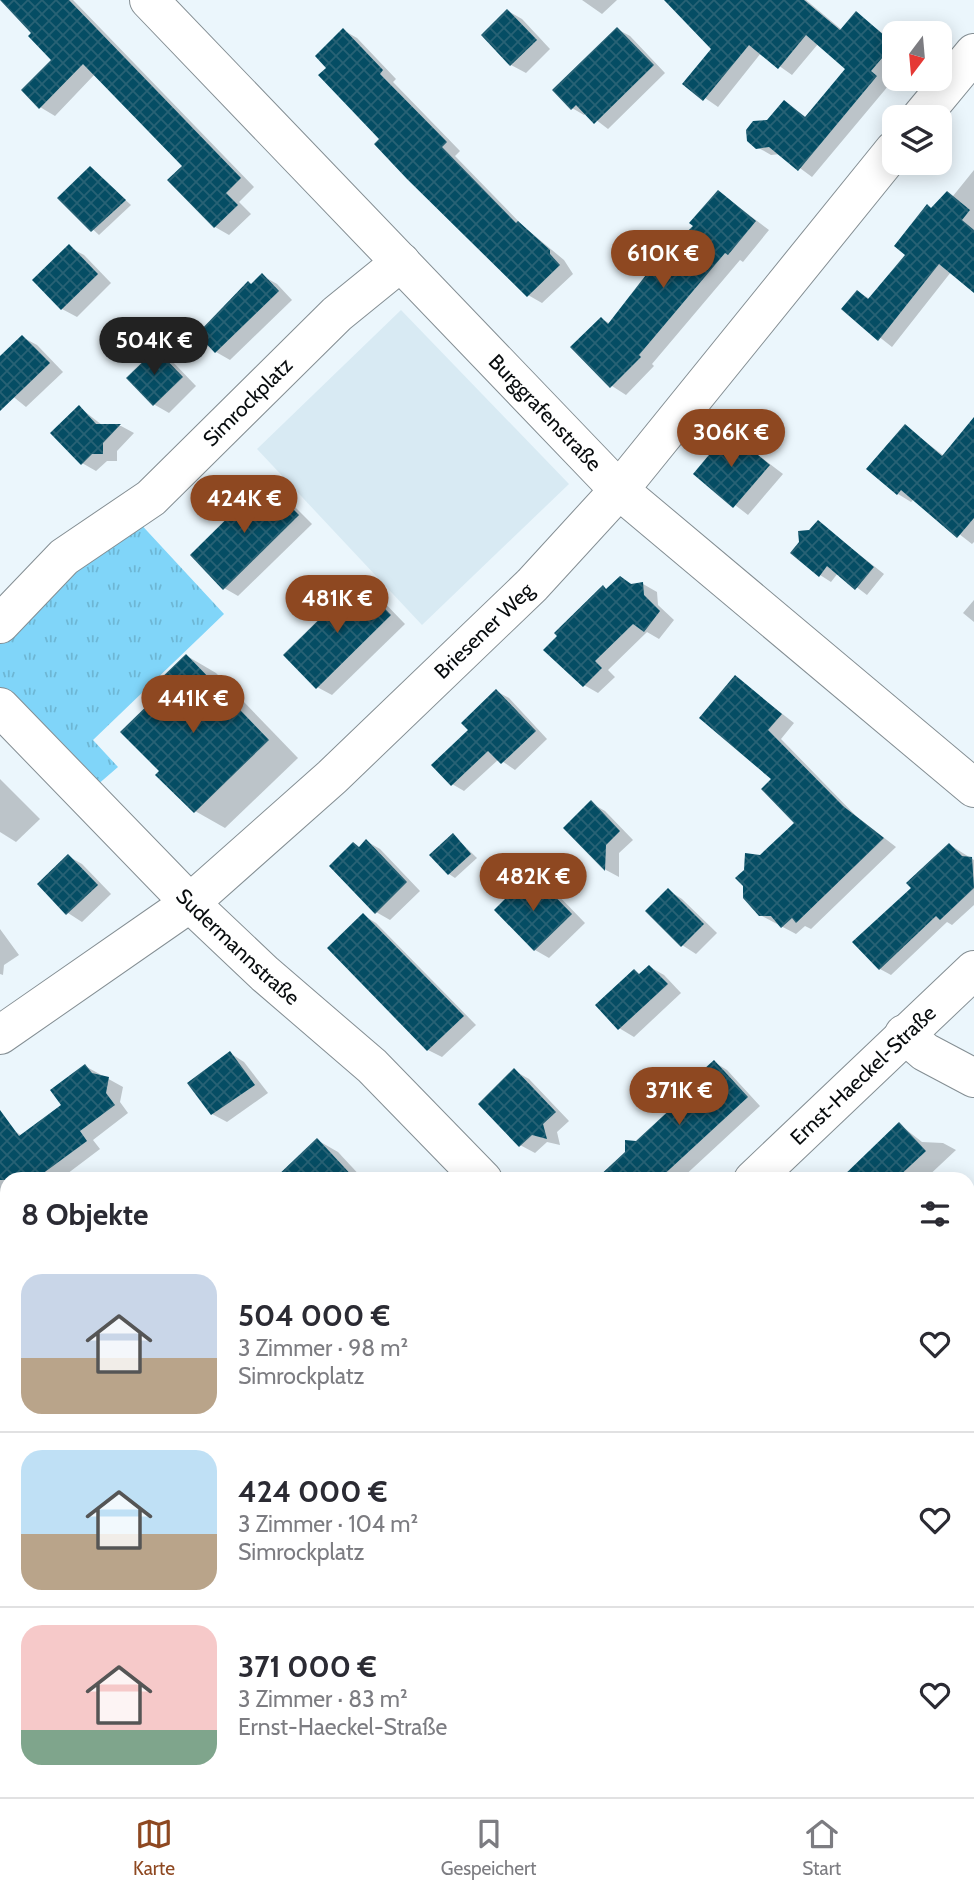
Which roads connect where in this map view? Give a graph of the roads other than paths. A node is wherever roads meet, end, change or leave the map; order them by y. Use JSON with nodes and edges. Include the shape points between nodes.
{"nodes":[{"id":1,"x":149,"y":0,"type":"edge"},
{"id":2,"x":974,"y":53,"type":"edge"},
{"id":3,"x":931,"y":105,"type":"edge"},
{"id":4,"x":882,"y":165,"type":"edge"},
{"id":5,"x":401,"y":262,"type":"junction"},
{"id":6,"x":619,"y":490,"type":"junction"},
{"id":7,"x":0,"y":624,"type":"edge"},
{"id":8,"x":0,"y":707,"type":"edge"},
{"id":9,"x":974,"y":788,"type":"edge"},
{"id":10,"x":190,"y":903,"type":"junction"},
{"id":11,"x":974,"y":970,"type":"edge"},
{"id":12,"x":904,"y":1034,"type":"junction"},
{"id":13,"x":0,"y":1035,"type":"edge"},
{"id":14,"x":974,"y":1078,"type":"edge"},
{"id":15,"x":476,"y":1172,"type":"edge"},
{"id":16,"x":761,"y":1172,"type":"edge"}],
"edges":[{"from":1,"to":5,"type":"street","name":"Burggrafenstraße"},
{"from":2,"to":3,"type":"street"},
{"from":4,"to":6,"type":"street","name":"Briesener Weg"},
{"from":5,"to":6,"type":"street","name":"Burggrafenstraße"},
{"from":5,"to":7,"type":"street","name":"Simrockplatz","via":[[337,314],[151,498],[64,557]]},
{"from":6,"to":9,"type":"street","name":"Burggrafenstraße"},
{"from":6,"to":10,"type":"street","name":"Briesener Weg","via":[[532,585],[332,777]]},
{"from":8,"to":10,"type":"street","name":"Sudermannstraße"},
{"from":10,"to":13,"type":"street","name":"Briesener Weg"},
{"from":10,"to":15,"type":"street","name":"Sudermannstraße","via":[[372,1066]]},
{"from":11,"to":12,"type":"street","name":"Ernst-Haeckel-Straße"},
{"from":12,"to":14,"type":"street","via":[[925,1052]]},
{"from":12,"to":16,"type":"street","name":"Ernst-Haeckel-Straße"}]}
